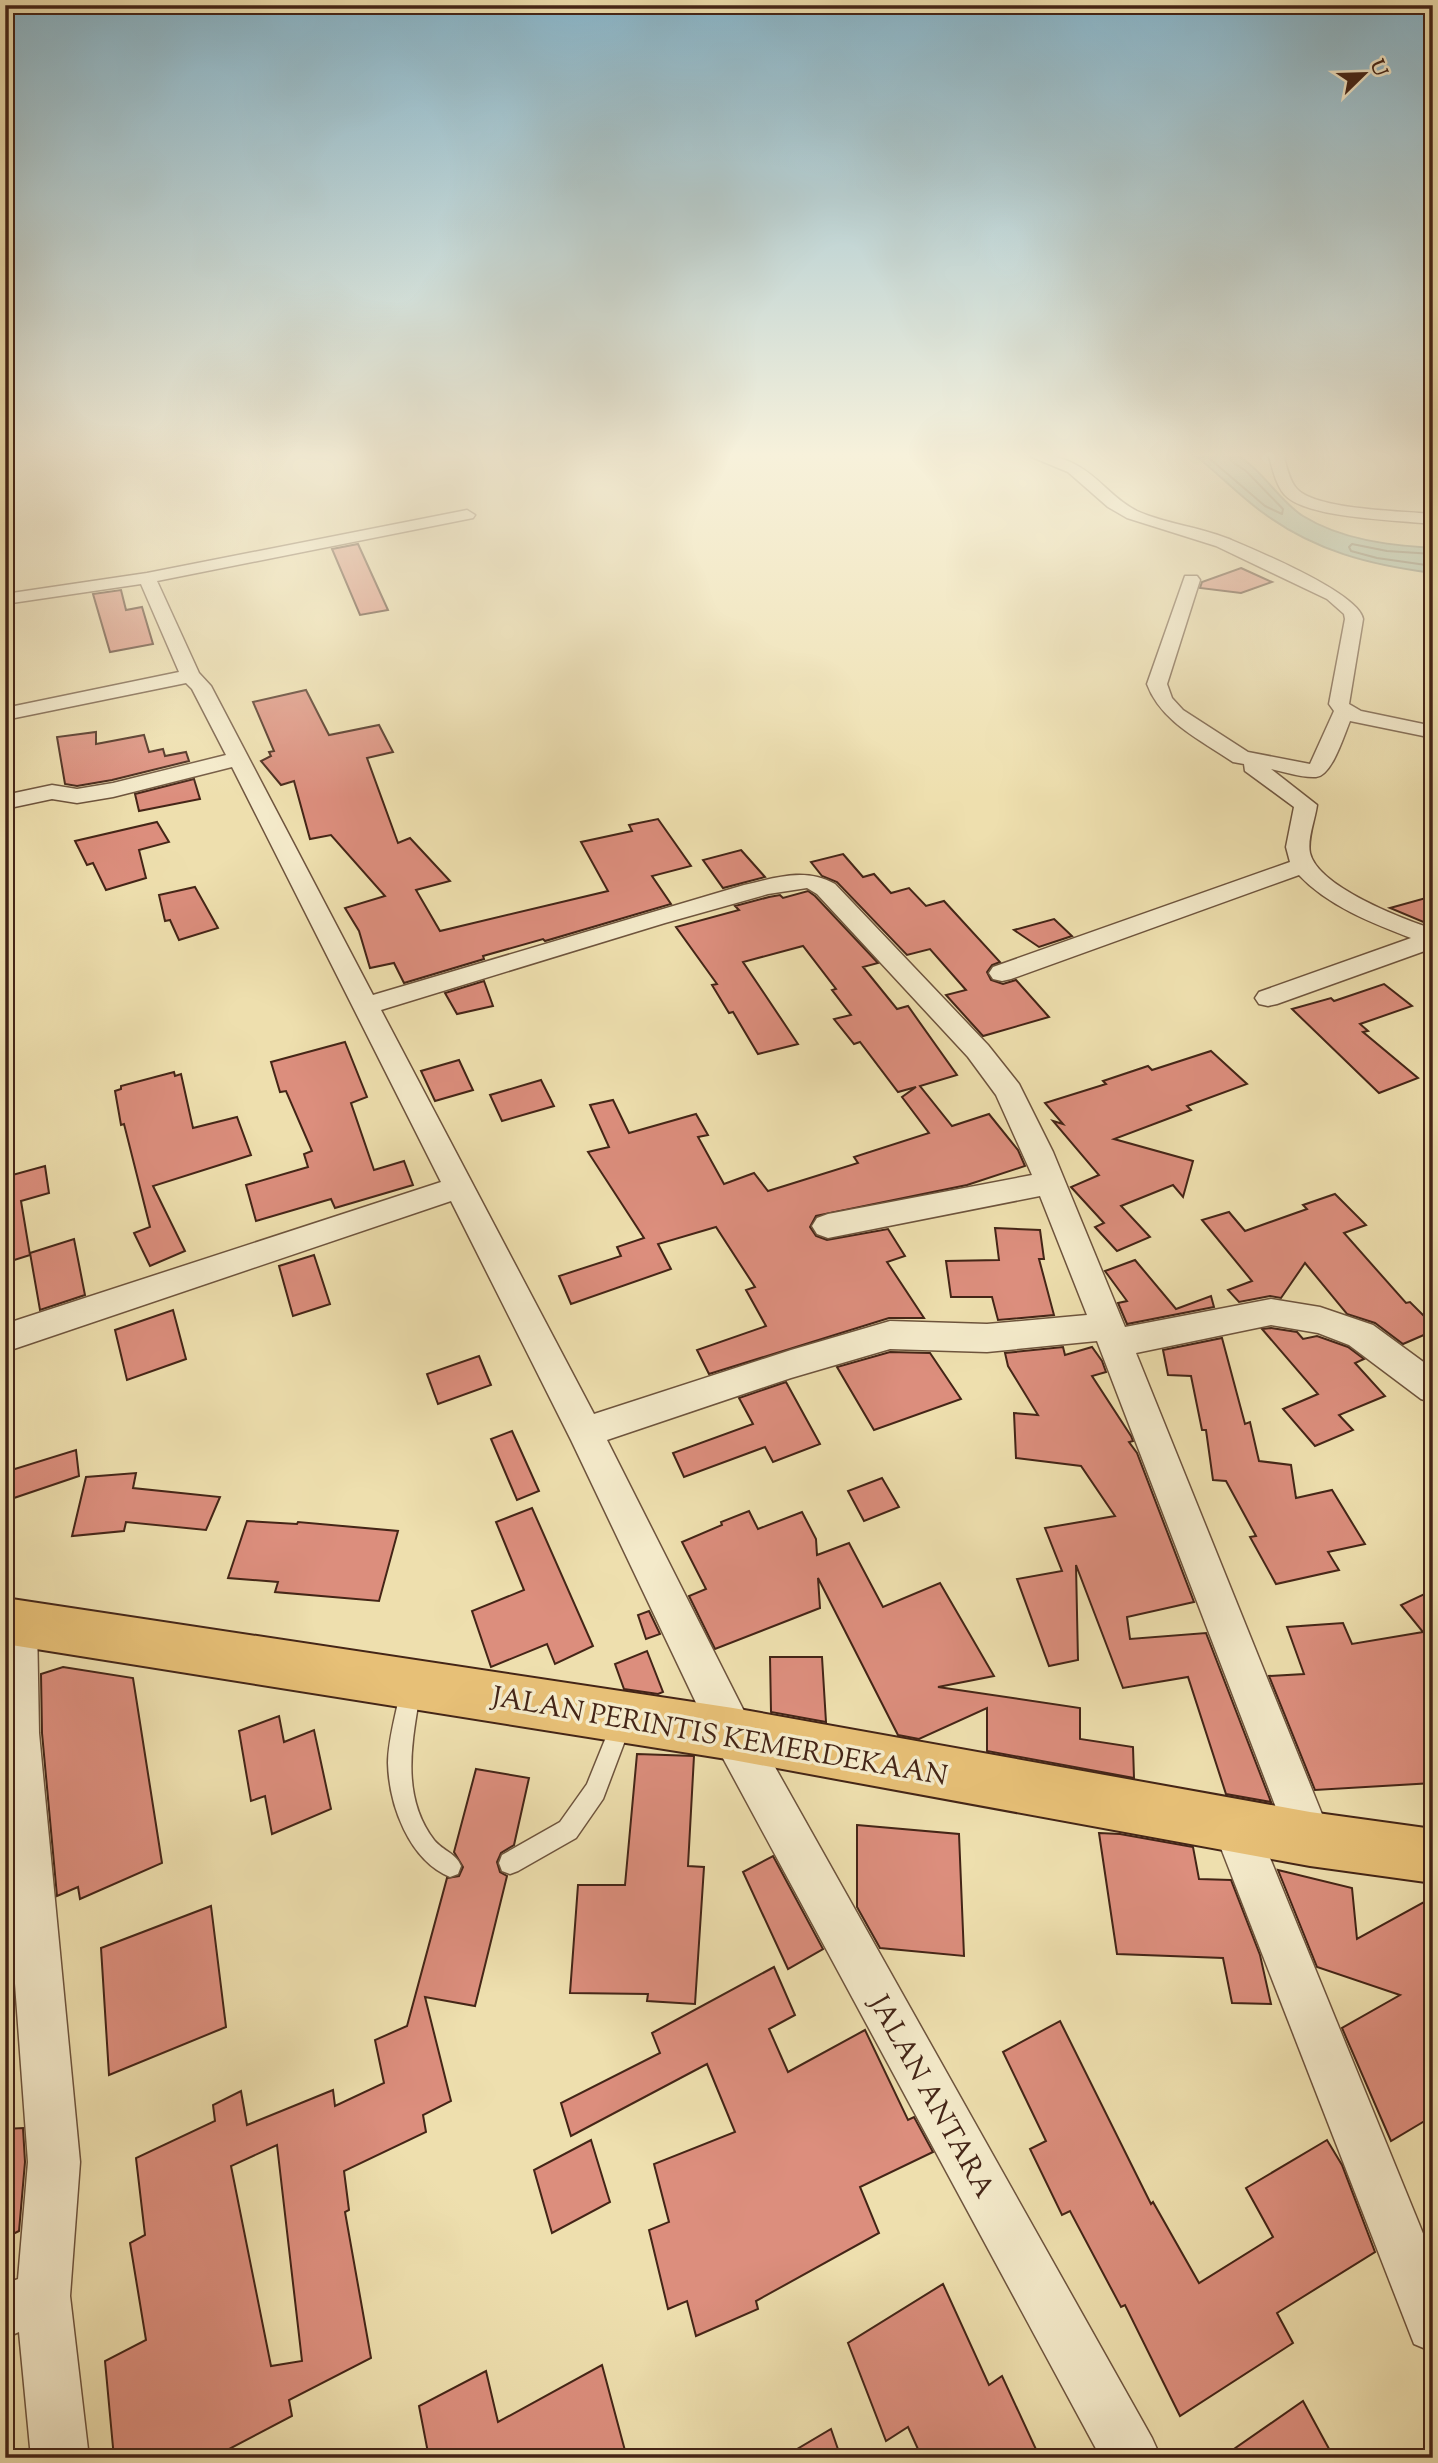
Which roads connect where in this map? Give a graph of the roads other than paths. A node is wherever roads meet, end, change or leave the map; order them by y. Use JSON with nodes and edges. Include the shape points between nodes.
{"nodes":[{"id":1,"x":198,"y":568,"type":"edge"},
{"id":2,"x":1276,"y":568,"type":"edge"},
{"id":3,"x":147,"y":578,"type":"junction"},
{"id":4,"x":1191,"y":580,"type":"dead end"},
{"id":5,"x":5,"y":599,"type":"edge"},
{"id":6,"x":190,"y":676,"type":"junction"},
{"id":7,"x":1345,"y":711,"type":"junction"},
{"id":8,"x":5,"y":714,"type":"edge"},
{"id":9,"x":1433,"y":732,"type":"edge"},
{"id":10,"x":1241,"y":757,"type":"junction"},
{"id":11,"x":237,"y":759,"type":"junction"},
{"id":12,"x":5,"y":802,"type":"edge"},
{"id":13,"x":1304,"y":865,"type":"junction"},
{"id":14,"x":1433,"y":938,"type":"edge"},
{"id":15,"x":1002,"y":973,"type":"dead end"},
{"id":16,"x":1268,"y":998,"type":"dead end"},
{"id":17,"x":365,"y":1006,"type":"junction"},
{"id":18,"x":1051,"y":1183,"type":"junction"},
{"id":19,"x":459,"y":1187,"type":"junction"},
{"id":20,"x":828,"y":1226,"type":"dead end"},
{"id":21,"x":1112,"y":1335,"type":"junction"},
{"id":22,"x":5,"y":1338,"type":"edge"},
{"id":23,"x":1433,"y":1389,"type":"edge"},
{"id":24,"x":585,"y":1432,"type":"junction"},
{"id":25,"x":11,"y":1622,"type":"edge"},
{"id":26,"x":412,"y":1684,"type":"junction"},
{"id":27,"x":624,"y":1716,"type":"junction"},
{"id":28,"x":733,"y":1734,"type":"junction"},
{"id":29,"x":1234,"y":1825,"type":"junction"},
{"id":30,"x":1310,"y":1839,"type":"junction"},
{"id":31,"x":1433,"y":1856,"type":"edge"},
{"id":32,"x":510,"y":1863,"type":"dead end"},
{"id":33,"x":450,"y":1866,"type":"dead end"},
{"id":34,"x":24,"y":2303,"type":"edge"},
{"id":35,"x":1433,"y":2325,"type":"edge"},
{"id":36,"x":60,"y":2458,"type":"edge"},
{"id":37,"x":1132,"y":2458,"type":"edge"}],
"edges":[{"from":1,"to":3,"type":"street"},
{"from":2,"to":7,"type":"street","via":[[1333,595],[1353,612],[1339,704]]},
{"from":3,"to":5,"type":"street"},
{"from":3,"to":6,"type":"street","name":"JALAN ANTARA"},
{"from":4,"to":10,"type":"street","via":[[1157,684],[1159,693],[1176,714]]},
{"from":6,"to":8,"type":"street"},
{"from":6,"to":11,"type":"street","name":"JALAN ANTARA","via":[[201,687]]},
{"from":7,"to":9,"type":"street"},
{"from":7,"to":10,"type":"street","via":[[1318,770]]},
{"from":10,"to":13,"type":"street","via":[[1306,805],[1298,853]]},
{"from":11,"to":12,"type":"street","via":[[113,790],[77,796],[52,792]]},
{"from":11,"to":17,"type":"street","name":"JALAN ANTARA"},
{"from":13,"to":14,"type":"street","via":[[1355,906]]},
{"from":13,"to":15,"type":"street"},
{"from":14,"to":16,"type":"street"},
{"from":17,"to":18,"type":"street","via":[[631,923],[809,881],[827,889],[996,1072]]},
{"from":17,"to":19,"type":"street","name":"JALAN ANTARA"},
{"from":18,"to":20,"type":"street"},
{"from":18,"to":21,"type":"street"},
{"from":19,"to":22,"type":"street"},
{"from":19,"to":24,"type":"street","name":"JALAN ANTARA"},
{"from":21,"to":23,"type":"street","via":[[1271,1312],[1320,1320],[1361,1335]]},
{"from":21,"to":24,"type":"street","via":[[890,1335]]},
{"from":21,"to":30,"type":"street"},
{"from":24,"to":28,"type":"street","name":"JALAN ANTARA"},
{"from":25,"to":26,"type":"main road","name":"JALAN PERINTIS KEMERDEKAAN"},
{"from":25,"to":34,"type":"street","via":[[54,2162]]},
{"from":26,"to":27,"type":"main road","name":"JALAN PERINTIS KEMERDEKAAN"},
{"from":26,"to":33,"type":"lane","via":[[399,1762],[406,1807],[428,1849]]},
{"from":27,"to":28,"type":"main road","name":"JALAN PERINTIS KEMERDEKAAN"},
{"from":27,"to":32,"type":"lane","via":[[595,1791],[568,1830]]},
{"from":28,"to":29,"type":"main road","name":"JALAN PERINTIS KEMERDEKAAN"},
{"from":28,"to":37,"type":"street","name":"JALAN ANTARA"},
{"from":29,"to":30,"type":"main road","name":"JALAN PERINTIS KEMERDEKAAN"},
{"from":29,"to":35,"type":"street"},
{"from":30,"to":31,"type":"main road","name":"JALAN PERINTIS KEMERDEKAAN"},
{"from":34,"to":36,"type":"street"}]}
